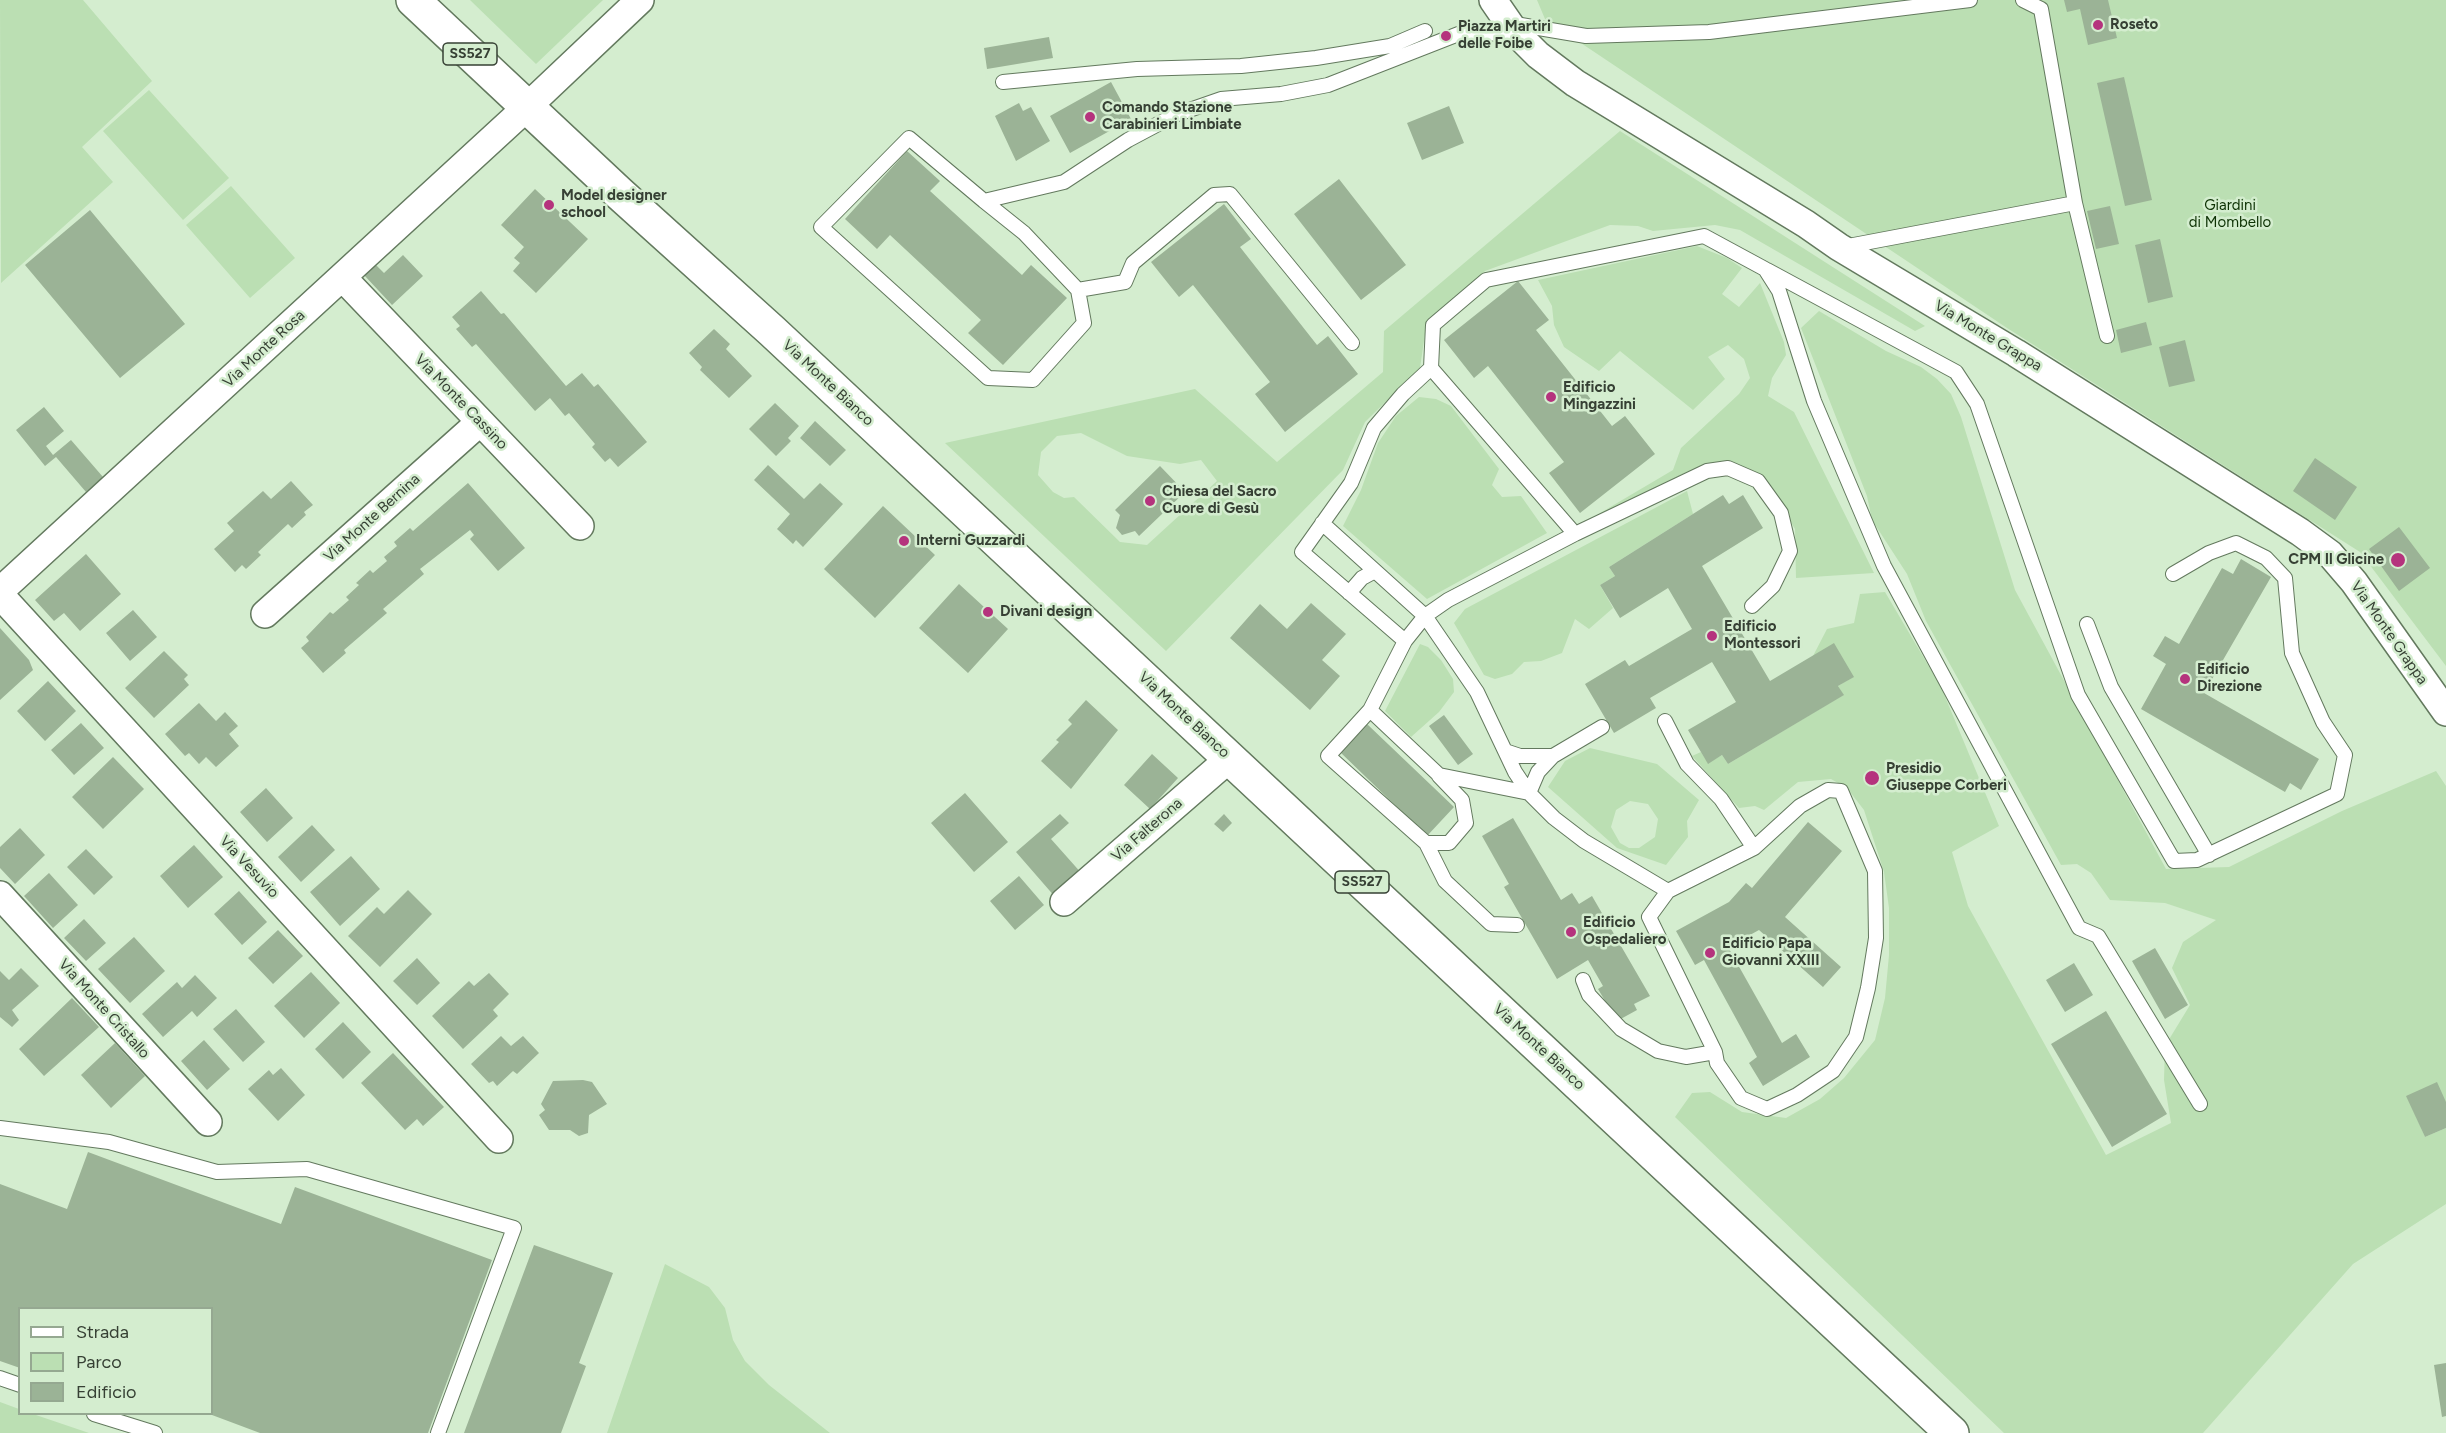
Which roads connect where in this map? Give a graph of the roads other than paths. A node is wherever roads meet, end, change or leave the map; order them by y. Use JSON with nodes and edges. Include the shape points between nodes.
{"nodes":[{"id":1,"x":413,"y":0,"type":"edge"},
{"id":2,"x":1970,"y":0,"type":"edge"},
{"id":3,"x":2023,"y":0,"type":"edge"},
{"id":4,"x":634,"y":2,"type":"edge"},
{"id":5,"x":1507,"y":19,"type":"edge"},
{"id":6,"x":1425,"y":31,"type":"dead end"},
{"id":7,"x":1002,"y":82,"type":"dead end"},
{"id":8,"x":527,"y":108,"type":"junction"},
{"id":9,"x":984,"y":201,"type":"junction"},
{"id":10,"x":2075,"y":203,"type":"junction"},
{"id":11,"x":1839,"y":247,"type":"junction"},
{"id":12,"x":1765,"y":270,"type":"junction"},
{"id":13,"x":342,"y":277,"type":"junction"},
{"id":14,"x":1077,"y":290,"type":"junction"},
{"id":15,"x":2107,"y":336,"type":"dead end"},
{"id":16,"x":1352,"y":343,"type":"dead end"},
{"id":17,"x":1431,"y":368,"type":"junction"},
{"id":18,"x":480,"y":422,"type":"junction"},
{"id":19,"x":1322,"y":523,"type":"junction"},
{"id":20,"x":580,"y":526,"type":"dead end"},
{"id":21,"x":1575,"y":534,"type":"junction"},
{"id":22,"x":1375,"y":571,"type":"junction"},
{"id":23,"x":2172,"y":574,"type":"dead end"},
{"id":24,"x":0,"y":593,"type":"edge"},
{"id":25,"x":1349,"y":593,"type":"junction"},
{"id":26,"x":1752,"y":606,"type":"dead end"},
{"id":27,"x":265,"y":614,"type":"dead end"},
{"id":28,"x":1425,"y":616,"type":"junction"},
{"id":29,"x":2087,"y":624,"type":"dead end"},
{"id":30,"x":1405,"y":641,"type":"junction"},
{"id":31,"x":1370,"y":710,"type":"junction"},
{"id":32,"x":2446,"y":712,"type":"edge"},
{"id":33,"x":1665,"y":721,"type":"dead end"},
{"id":34,"x":1602,"y":727,"type":"dead end"},
{"id":35,"x":1505,"y":751,"type":"junction"},
{"id":36,"x":1553,"y":756,"type":"junction"},
{"id":37,"x":1230,"y":758,"type":"junction"},
{"id":38,"x":1439,"y":775,"type":"junction"},
{"id":39,"x":1529,"y":793,"type":"junction"},
{"id":40,"x":1426,"y":843,"type":"junction"},
{"id":41,"x":1754,"y":848,"type":"junction"},
{"id":42,"x":2209,"y":855,"type":"junction"},
{"id":43,"x":1668,"y":891,"type":"junction"},
{"id":44,"x":0,"y":895,"type":"edge"},
{"id":45,"x":1064,"y":903,"type":"dead end"},
{"id":46,"x":1517,"y":925,"type":"dead end"},
{"id":47,"x":1582,"y":980,"type":"dead end"},
{"id":48,"x":1715,"y":1052,"type":"junction"},
{"id":49,"x":2200,"y":1104,"type":"dead end"},
{"id":50,"x":208,"y":1122,"type":"dead end"},
{"id":51,"x":0,"y":1128,"type":"edge"},
{"id":52,"x":499,"y":1139,"type":"dead end"},
{"id":53,"x":0,"y":1378,"type":"edge"},
{"id":54,"x":18,"y":1384,"type":"edge"},
{"id":55,"x":100,"y":1415,"type":"edge"},
{"id":56,"x":154,"y":1433,"type":"edge"},
{"id":57,"x":438,"y":1433,"type":"edge"},
{"id":58,"x":1952,"y":1433,"type":"edge"}],
"edges":[{"from":1,"to":8,"type":"main road","name":"Via Monte Bianco","number":"SS527"},
{"from":2,"to":5,"type":"lane","via":[[1709,32],[1586,36]]},
{"from":3,"to":10,"type":"lane","via":[[2042,9]]},
{"from":4,"to":8,"type":"street","name":"Via Monte Rosa"},
{"from":5,"to":9,"type":"lane","via":[[1328,85],[1221,99],[1175,115],[1128,140],[1064,183]]},
{"from":5,"to":11,"type":"street","name":"Via Monte Grappa","via":[[1538,55],[1575,83]]},
{"from":6,"to":7,"type":"lane","via":[[1390,46],[1316,58]]},
{"from":8,"to":13,"type":"street","name":"Via Monte Rosa"},
{"from":8,"to":37,"type":"main road","name":"Via Monte Bianco","number":"SS527"},
{"from":9,"to":14,"type":"lane","via":[[1024,233]]},
{"from":9,"to":14,"type":"lane","via":[[909,138],[821,227],[988,378],[1033,380],[1084,323]]},
{"from":10,"to":11,"type":"lane"},
{"from":10,"to":15,"type":"lane"},
{"from":11,"to":32,"type":"street","name":"Via Monte Grappa","via":[[2026,359],[2330,554]]},
{"from":12,"to":17,"type":"lane","via":[[1704,236],[1486,280],[1433,325]]},
{"from":12,"to":42,"type":"lane","via":[[1956,372],[1977,404],[2078,695],[2174,861]]},
{"from":12,"to":49,"type":"lane","via":[[1779,291],[1814,401],[1884,566],[2079,928],[2098,936]]},
{"from":13,"to":18,"type":"street","name":"Via Monte Cassino"},
{"from":13,"to":24,"type":"street","name":"Via Monte Rosa"},
{"from":14,"to":16,"type":"lane","via":[[1125,282],[1133,263],[1214,195],[1230,195]]},
{"from":17,"to":19,"type":"lane","via":[[1403,393],[1374,428],[1351,483]]},
{"from":17,"to":21,"type":"lane"},
{"from":18,"to":20,"type":"street","name":"Via Monte Cassino"},
{"from":18,"to":27,"type":"street","name":"Via Monte Bernina"},
{"from":19,"to":22,"type":"lane"},
{"from":19,"to":25,"type":"lane","via":[[1302,552]]},
{"from":21,"to":26,"type":"lane","via":[[1707,471],[1728,468],[1758,481],[1781,513],[1790,551],[1773,586]]},
{"from":21,"to":28,"type":"lane","via":[[1448,600]]},
{"from":22,"to":25,"type":"lane","via":[[1362,578]]},
{"from":22,"to":28,"type":"lane"},
{"from":23,"to":42,"type":"lane","via":[[2236,543],[2266,558],[2285,578],[2292,654],[2323,722],[2345,755],[2337,795]]},
{"from":24,"to":52,"type":"street","name":"Via Vesuvio"},
{"from":25,"to":30,"type":"lane"},
{"from":28,"to":30,"type":"lane"},
{"from":28,"to":35,"type":"lane","via":[[1477,692]]},
{"from":29,"to":42,"type":"lane","via":[[2111,687]]},
{"from":30,"to":31,"type":"lane"},
{"from":31,"to":38,"type":"lane"},
{"from":31,"to":40,"type":"lane","via":[[1328,756]]},
{"from":33,"to":41,"type":"lane","via":[[1687,764],[1721,799]]},
{"from":34,"to":36,"type":"lane"},
{"from":35,"to":36,"type":"lane","via":[[1521,756]]},
{"from":35,"to":39,"type":"lane"},
{"from":36,"to":39,"type":"lane","via":[[1538,772]]},
{"from":37,"to":45,"type":"street","name":"Via Falterona"},
{"from":37,"to":58,"type":"main road","name":"Via Monte Bianco","number":"SS527"},
{"from":38,"to":39,"type":"lane"},
{"from":38,"to":40,"type":"lane","via":[[1461,800],[1466,824],[1449,843]]},
{"from":39,"to":43,"type":"lane","via":[[1584,841]]},
{"from":40,"to":46,"type":"lane","via":[[1445,881],[1491,924]]},
{"from":41,"to":43,"type":"lane"},
{"from":41,"to":48,"type":"lane","via":[[1800,806],[1828,790],[1841,791],[1875,871],[1876,938],[1868,988],[1856,1037],[1833,1071],[1767,1109],[1741,1098],[1717,1064]]},
{"from":43,"to":48,"type":"lane","via":[[1649,917]]},
{"from":44,"to":50,"type":"street","name":"Via Monte Cristallo"},
{"from":47,"to":48,"type":"lane","via":[[1590,995],[1621,1029],[1658,1051],[1686,1057]]},
{"from":51,"to":57,"type":"lane","via":[[109,1142],[217,1172],[307,1169],[514,1228]]},
{"from":53,"to":54,"type":"lane"},
{"from":55,"to":56,"type":"lane"}]}
